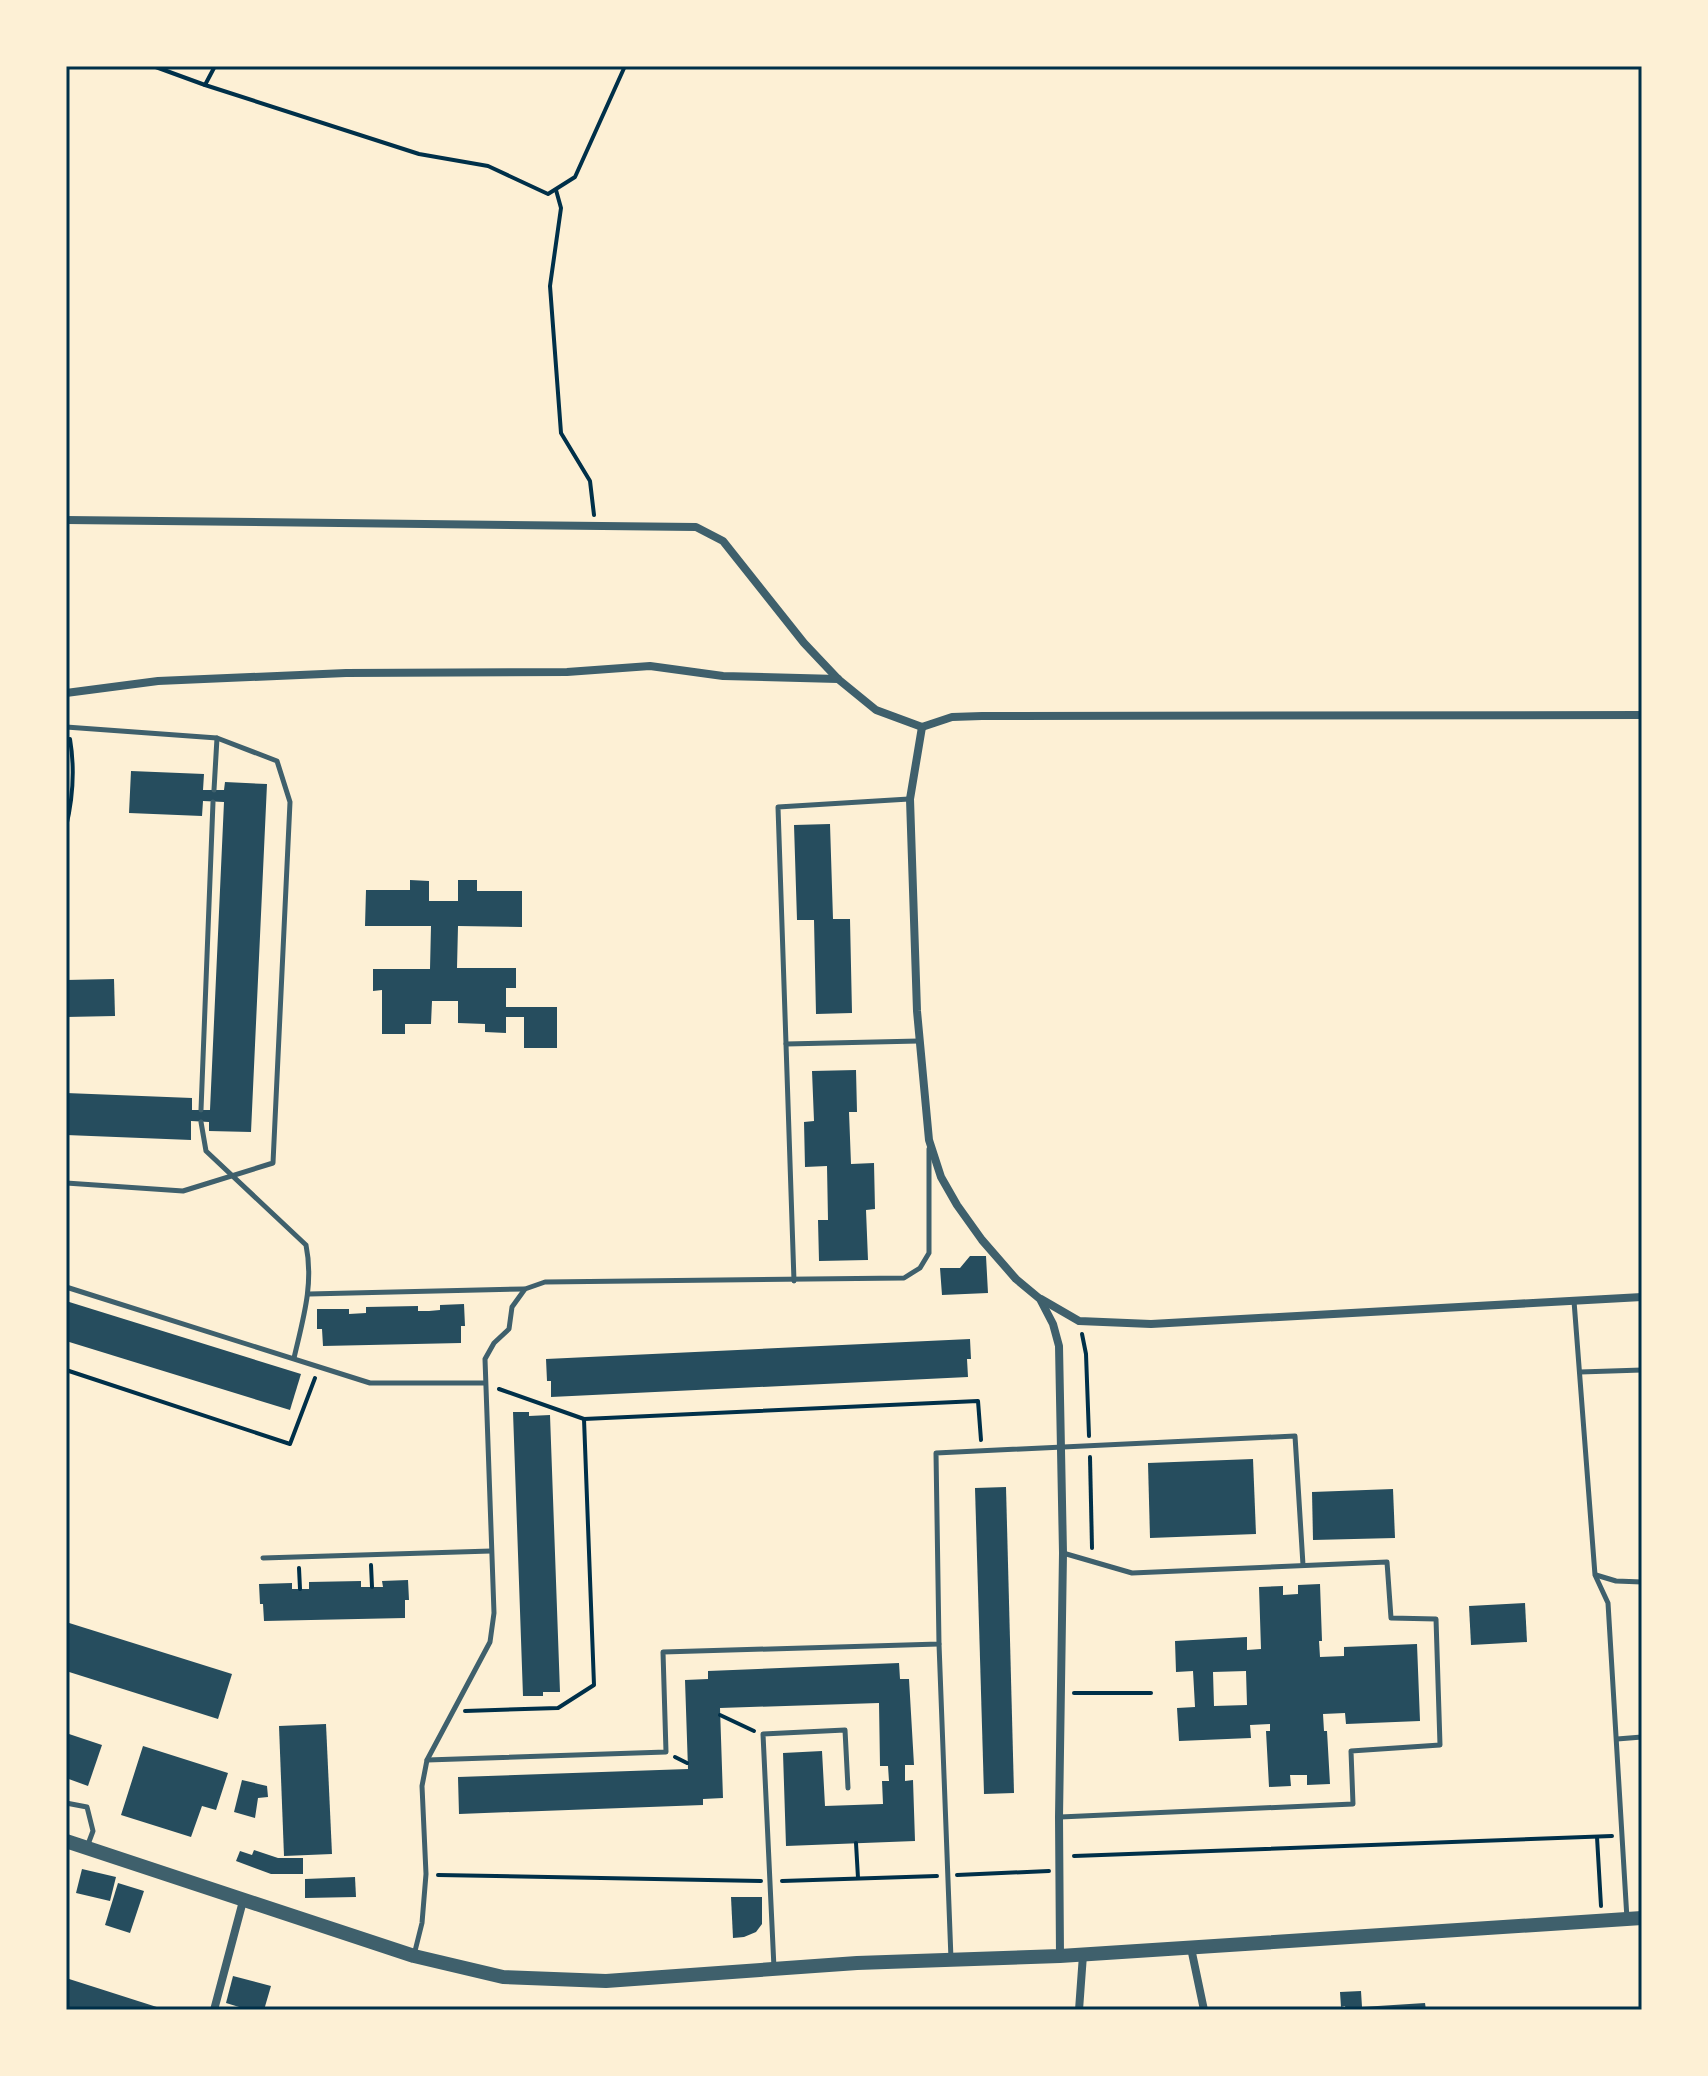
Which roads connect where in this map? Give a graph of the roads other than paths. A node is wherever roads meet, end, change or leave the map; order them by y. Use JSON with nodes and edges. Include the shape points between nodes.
{"nodes":[{"id":1,"x":66,"y":520,"type":"edge"},
{"id":2,"x":838,"y":679,"type":"junction"},
{"id":3,"x":66,"y":693,"type":"edge"},
{"id":4,"x":1642,"y":715,"type":"edge"},
{"id":5,"x":67,"y":727,"type":"edge"},
{"id":6,"x":922,"y":727,"type":"junction"},
{"id":7,"x":217,"y":738,"type":"junction"},
{"id":8,"x":214,"y":790,"type":"dead end"},
{"id":9,"x":910,"y":799,"type":"junction"},
{"id":10,"x":213,"y":802,"type":"dead end"},
{"id":11,"x":920,"y":1041,"type":"junction"},
{"id":12,"x":786,"y":1044,"type":"junction"},
{"id":13,"x":201,"y":1110,"type":"dead end"},
{"id":14,"x":201,"y":1122,"type":"dead end"},
{"id":15,"x":929,"y":1140,"type":"junction"},
{"id":16,"x":232,"y":1176,"type":"junction"},
{"id":17,"x":66,"y":1183,"type":"edge"},
{"id":18,"x":794,"y":1281,"type":"junction"},
{"id":19,"x":66,"y":1287,"type":"edge"},
{"id":20,"x":525,"y":1289,"type":"junction"},
{"id":21,"x":309,"y":1294,"type":"junction"},
{"id":22,"x":1642,"y":1297,"type":"edge"},
{"id":23,"x":1040,"y":1299,"type":"junction"},
{"id":24,"x":1574,"y":1301,"type":"junction"},
{"id":25,"x":294,"y":1358,"type":"junction"},
{"id":26,"x":1642,"y":1370,"type":"edge"},
{"id":27,"x":1580,"y":1372,"type":"junction"},
{"id":28,"x":485,"y":1383,"type":"junction"},
{"id":29,"x":1060,"y":1446,"type":"junction"},
{"id":30,"x":491,"y":1551,"type":"junction"},
{"id":31,"x":1063,"y":1553,"type":"junction"},
{"id":32,"x":263,"y":1558,"type":"dead end"},
{"id":33,"x":1303,"y":1565,"type":"junction"},
{"id":34,"x":1595,"y":1575,"type":"junction"},
{"id":35,"x":1642,"y":1582,"type":"edge"},
{"id":36,"x":939,"y":1644,"type":"junction"},
{"id":37,"x":1642,"y":1737,"type":"edge"},
{"id":38,"x":1617,"y":1739,"type":"junction"},
{"id":39,"x":427,"y":1760,"type":"junction"},
{"id":40,"x":848,"y":1788,"type":"dead end"},
{"id":41,"x":66,"y":1803,"type":"edge"},
{"id":42,"x":1059,"y":1817,"type":"junction"},
{"id":43,"x":66,"y":1841,"type":"edge"},
{"id":44,"x":87,"y":1847,"type":"junction"},
{"id":45,"x":243,"y":1901,"type":"junction"},
{"id":46,"x":1635,"y":1919,"type":"edge"},
{"id":47,"x":1191,"y":1948,"type":"junction"},
{"id":48,"x":1083,"y":1955,"type":"junction"},
{"id":49,"x":414,"y":1956,"type":"junction"},
{"id":50,"x":1060,"y":1956,"type":"junction"},
{"id":51,"x":951,"y":1959,"type":"junction"},
{"id":52,"x":774,"y":1969,"type":"junction"},
{"id":53,"x":214,"y":2010,"type":"edge"},
{"id":54,"x":1079,"y":2010,"type":"edge"},
{"id":55,"x":1204,"y":2010,"type":"edge"}],
"edges":[{"from":1,"to":2,"type":"street","via":[[696,527],[723,541]]},
{"from":2,"to":3,"type":"street","via":[[723,676],[650,666],[174,680]]},
{"from":2,"to":6,"type":"street","via":[[876,710]]},
{"from":4,"to":6,"type":"street","via":[[982,716],[952,717]]},
{"from":5,"to":7,"type":"lane"},
{"from":6,"to":9,"type":"street"},
{"from":7,"to":8,"type":"lane"},
{"from":7,"to":16,"type":"lane","via":[[277,761],[290,802],[273,1163]]},
{"from":9,"to":11,"type":"street"},
{"from":9,"to":12,"type":"lane","via":[[778,807]]},
{"from":10,"to":13,"type":"lane"},
{"from":11,"to":12,"type":"lane"},
{"from":11,"to":15,"type":"street"},
{"from":12,"to":18,"type":"lane"},
{"from":14,"to":16,"type":"lane","via":[[206,1151]]},
{"from":15,"to":18,"type":"lane","via":[[929,1253],[920,1268],[904,1278]]},
{"from":15,"to":23,"type":"street","via":[[957,1205],[1016,1279]]},
{"from":16,"to":17,"type":"lane","via":[[183,1191]]},
{"from":16,"to":21,"type":"lane","via":[[306,1245]]},
{"from":18,"to":20,"type":"lane","via":[[545,1282]]},
{"from":19,"to":25,"type":"lane"},
{"from":20,"to":21,"type":"lane"},
{"from":20,"to":28,"type":"lane","via":[[512,1307],[509,1329],[485,1359]]},
{"from":21,"to":25,"type":"lane"},
{"from":22,"to":24,"type":"street"},
{"from":23,"to":24,"type":"street","via":[[1079,1321],[1151,1324]]},
{"from":23,"to":29,"type":"street","via":[[1059,1346]]},
{"from":24,"to":27,"type":"lane"},
{"from":25,"to":28,"type":"lane","via":[[370,1383]]},
{"from":26,"to":27,"type":"lane"},
{"from":27,"to":34,"type":"lane"},
{"from":28,"to":30,"type":"lane"},
{"from":29,"to":31,"type":"street"},
{"from":29,"to":33,"type":"lane","via":[[1295,1436]]},
{"from":29,"to":36,"type":"lane","via":[[936,1453]]},
{"from":30,"to":32,"type":"lane"},
{"from":30,"to":39,"type":"lane","via":[[490,1642]]},
{"from":31,"to":33,"type":"lane","via":[[1132,1573]]},
{"from":31,"to":42,"type":"street"},
{"from":33,"to":42,"type":"lane","via":[[1387,1562],[1391,1618],[1436,1619],[1440,1745],[1351,1751],[1353,1804]]},
{"from":34,"to":35,"type":"lane"},
{"from":34,"to":38,"type":"lane","via":[[1608,1603]]},
{"from":36,"to":39,"type":"lane","via":[[663,1652],[666,1752]]},
{"from":36,"to":51,"type":"lane"},
{"from":37,"to":38,"type":"lane"},
{"from":38,"to":46,"type":"lane"},
{"from":39,"to":49,"type":"lane","via":[[422,1786],[426,1874]]},
{"from":40,"to":52,"type":"lane","via":[[845,1730],[763,1734]]},
{"from":41,"to":44,"type":"lane","via":[[87,1807],[93,1831]]},
{"from":42,"to":50,"type":"street"},
{"from":43,"to":44,"type":"street"},
{"from":44,"to":45,"type":"street"},
{"from":45,"to":49,"type":"street"},
{"from":45,"to":53,"type":"street"},
{"from":46,"to":47,"type":"street"},
{"from":47,"to":48,"type":"street"},
{"from":47,"to":55,"type":"street"},
{"from":48,"to":50,"type":"street"},
{"from":48,"to":54,"type":"street"},
{"from":49,"to":52,"type":"street","via":[[518,1978],[606,1981]]},
{"from":50,"to":51,"type":"street"},
{"from":51,"to":52,"type":"street"}]}
